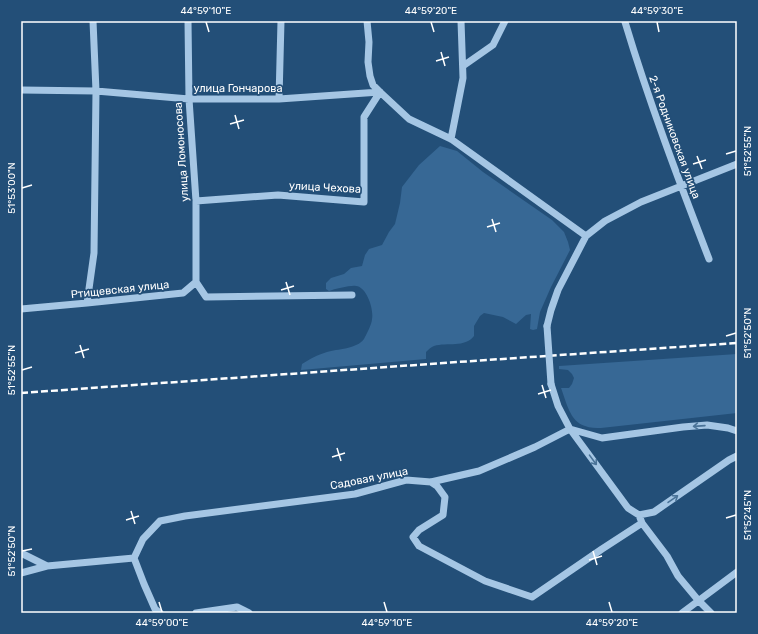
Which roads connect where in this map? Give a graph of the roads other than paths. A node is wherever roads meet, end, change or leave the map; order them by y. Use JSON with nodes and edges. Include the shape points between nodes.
{"nodes":[{"id":1,"x":93,"y":21,"type":"edge"},
{"id":2,"x":188,"y":21,"type":"edge"},
{"id":3,"x":281,"y":21,"type":"edge"},
{"id":4,"x":367,"y":21,"type":"edge"},
{"id":5,"x":461,"y":21,"type":"edge"},
{"id":6,"x":505,"y":21,"type":"edge"},
{"id":7,"x":625,"y":22,"type":"dead end"},
{"id":8,"x":463,"y":66,"type":"junction"},
{"id":9,"x":21,"y":90,"type":"edge"},
{"id":10,"x":96,"y":91,"type":"junction"},
{"id":11,"x":380,"y":92,"type":"junction"},
{"id":12,"x":189,"y":99,"type":"junction"},
{"id":13,"x":279,"y":100,"type":"junction"},
{"id":14,"x":451,"y":139,"type":"junction"},
{"id":15,"x":737,"y":164,"type":"edge"},
{"id":16,"x":681,"y":186,"type":"junction"},
{"id":17,"x":196,"y":201,"type":"junction"},
{"id":18,"x":586,"y":236,"type":"junction"},
{"id":19,"x":709,"y":259,"type":"dead end"},
{"id":20,"x":196,"y":282,"type":"junction"},
{"id":21,"x":352,"y":295,"type":"dead end"},
{"id":22,"x":87,"y":304,"type":"junction"},
{"id":23,"x":21,"y":309,"type":"edge"},
{"id":24,"x":570,"y":428,"type":"junction"},
{"id":25,"x":737,"y":431,"type":"edge"},
{"id":26,"x":737,"y":456,"type":"edge"},
{"id":27,"x":431,"y":482,"type":"junction"},
{"id":28,"x":638,"y":516,"type":"junction"},
{"id":29,"x":642,"y":524,"type":"junction"},
{"id":30,"x":21,"y":553,"type":"edge"},
{"id":31,"x":134,"y":558,"type":"junction"},
{"id":32,"x":47,"y":566,"type":"junction"},
{"id":33,"x":737,"y":572,"type":"edge"},
{"id":34,"x":21,"y":573,"type":"edge"},
{"id":35,"x":698,"y":600,"type":"junction"},
{"id":36,"x":160,"y":613,"type":"edge"},
{"id":37,"x":196,"y":613,"type":"edge"},
{"id":38,"x":249,"y":613,"type":"edge"},
{"id":39,"x":682,"y":613,"type":"edge"},
{"id":40,"x":711,"y":613,"type":"edge"}],
"edges":[{"from":1,"to":10,"type":"street"},
{"from":2,"to":12,"type":"street","name":"улица Ломоносова"},
{"from":3,"to":13,"type":"street"},
{"from":4,"to":11,"type":"street","via":[[370,76],[373,85]]},
{"from":5,"to":8,"type":"street"},
{"from":6,"to":8,"type":"street","via":[[493,45]]},
{"from":7,"to":16,"type":"street","name":"2-я Родниковская улица","via":[[640,74]]},
{"from":8,"to":14,"type":"street"},
{"from":9,"to":10,"type":"street","name":"улица Гончарова"},
{"from":10,"to":12,"type":"street","name":"улица Гончарова"},
{"from":10,"to":22,"type":"street","via":[[94,253]]},
{"from":11,"to":13,"type":"street","name":"улица Гончарова"},
{"from":11,"to":14,"type":"street","via":[[408,119]]},
{"from":11,"to":17,"type":"street","name":"улица Чехова","via":[[364,117],[364,202],[278,196]]},
{"from":12,"to":13,"type":"street","name":"улица Гончарова"},
{"from":12,"to":17,"type":"street","name":"улица Ломоносова"},
{"from":14,"to":18,"type":"street"},
{"from":15,"to":16,"type":"street"},
{"from":16,"to":18,"type":"street","via":[[613,216]]},
{"from":16,"to":19,"type":"street","name":"2-я Родниковская улица"},
{"from":17,"to":20,"type":"street","name":"улица Ломоносова"},
{"from":18,"to":24,"type":"street","bridge":true,"via":[[558,290],[547,326],[551,384],[558,406]]},
{"from":20,"to":21,"type":"street","via":[[206,297]]},
{"from":20,"to":22,"type":"street","name":"Ртищевская улица","via":[[183,293]]},
{"from":22,"to":23,"type":"street","name":"Ртищевская улица"},
{"from":25,"to":24,"type":"street","one_way":true,"via":[[707,425],[602,438]]},
{"from":24,"to":27,"type":"street","name":"Садовая улица","via":[[535,448],[479,471]]},
{"from":24,"to":28,"type":"street","one_way":true,"via":[[628,508]]},
{"from":28,"to":26,"type":"street","one_way":true,"via":[[654,512]]},
{"from":27,"to":29,"type":"street","via":[[445,497],[443,515],[419,530],[413,537],[419,546],[485,581],[532,597]]},
{"from":27,"to":31,"type":"street","name":"Садовая улица","via":[[406,480],[354,494],[160,521],[143,539]]},
{"from":28,"to":29,"type":"street"},
{"from":29,"to":35,"type":"street"},
{"from":30,"to":32,"type":"street"},
{"from":31,"to":32,"type":"street"},
{"from":31,"to":36,"type":"street","via":[[154,609]]},
{"from":32,"to":34,"type":"street"},
{"from":33,"to":35,"type":"street"},
{"from":35,"to":39,"type":"street"},
{"from":35,"to":40,"type":"street"},
{"from":37,"to":38,"type":"street","via":[[237,607]]}]}
